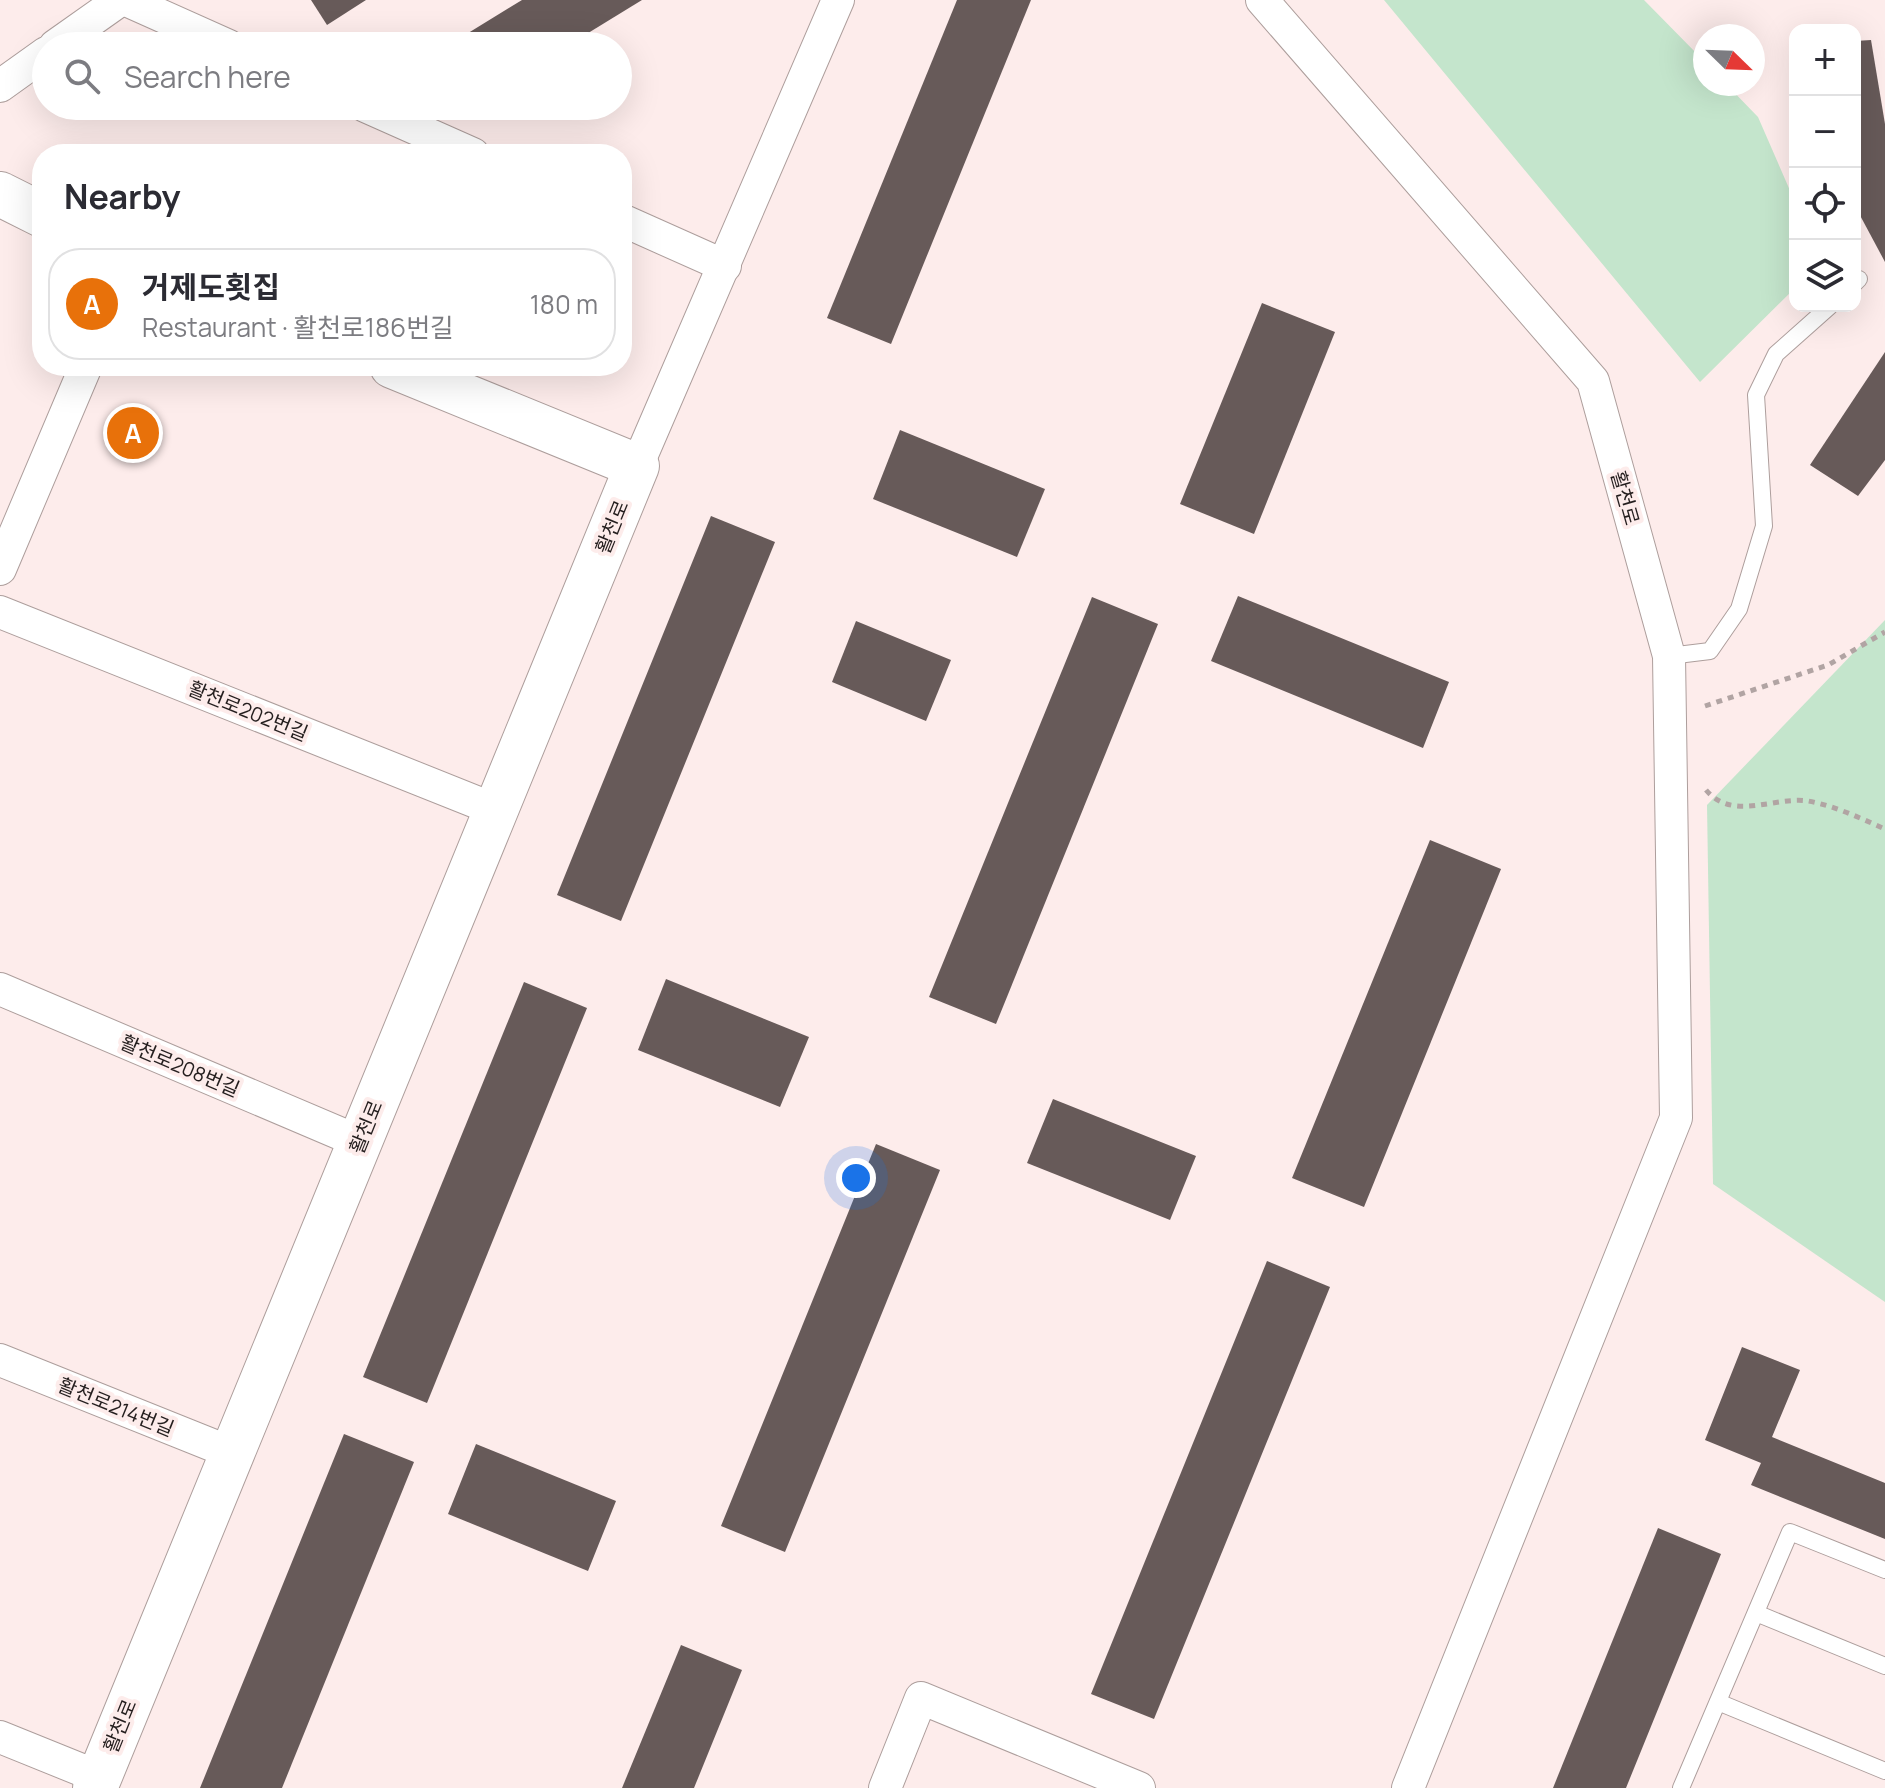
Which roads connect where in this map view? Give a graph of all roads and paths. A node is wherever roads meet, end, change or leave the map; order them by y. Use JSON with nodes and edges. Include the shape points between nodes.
{"nodes":[{"id":1,"x":123,"y":0,"type":"edge"},
{"id":2,"x":838,"y":0,"type":"edge"},
{"id":3,"x":1262,"y":0,"type":"edge"},
{"id":4,"x":76,"y":32,"type":"edge"},
{"id":5,"x":197,"y":32,"type":"edge"},
{"id":6,"x":32,"y":63,"type":"edge"},
{"id":7,"x":0,"y":86,"type":"edge"},
{"id":8,"x":396,"y":120,"type":"edge"},
{"id":9,"x":450,"y":144,"type":"edge"},
{"id":10,"x":0,"y":194,"type":"edge"},
{"id":11,"x":32,"y":210,"type":"edge"},
{"id":12,"x":632,"y":224,"type":"edge"},
{"id":13,"x":725,"y":266,"type":"junction"},
{"id":14,"x":1823,"y":312,"type":"edge"},
{"id":15,"x":82,"y":376,"type":"edge"},
{"id":16,"x":416,"y":376,"type":"edge"},
{"id":17,"x":637,"y":466,"type":"junction"},
{"id":18,"x":0,"y":569,"type":"edge"},
{"id":19,"x":0,"y":612,"type":"edge"},
{"id":20,"x":1885,"y":632,"type":"edge"},
{"id":21,"x":1669,"y":656,"type":"junction"},
{"id":22,"x":1671,"y":746,"type":"junction"},
{"id":23,"x":496,"y":810,"type":"junction"},
{"id":24,"x":1885,"y":829,"type":"edge"},
{"id":25,"x":0,"y":989,"type":"edge"},
{"id":26,"x":360,"y":1142,"type":"junction"},
{"id":27,"x":0,"y":1360,"type":"edge"},
{"id":28,"x":232,"y":1453,"type":"junction"},
{"id":29,"x":1885,"y":1570,"type":"edge"},
{"id":30,"x":1756,"y":1613,"type":"junction"},
{"id":31,"x":1885,"y":1666,"type":"edge"},
{"id":32,"x":1718,"y":1702,"type":"junction"},
{"id":33,"x":0,"y":1737,"type":"edge"},
{"id":34,"x":1885,"y":1771,"type":"edge"},
{"id":35,"x":97,"y":1782,"type":"edge"},
{"id":36,"x":885,"y":1788,"type":"edge"},
{"id":37,"x":1139,"y":1788,"type":"edge"},
{"id":38,"x":1408,"y":1788,"type":"edge"},
{"id":39,"x":1681,"y":1788,"type":"edge"}],
"edges":[{"from":1,"to":4,"type":"street"},
{"from":1,"to":5,"type":"street"},
{"from":2,"to":13,"type":"street","name":"활천로"},
{"from":3,"to":21,"type":"street","name":"활천로","via":[[1593,381]]},
{"from":6,"to":7,"type":"street"},
{"from":8,"to":9,"type":"street"},
{"from":10,"to":11,"type":"street"},
{"from":12,"to":13,"type":"street"},
{"from":13,"to":17,"type":"street","name":"활천로"},
{"from":14,"to":21,"type":"lane","via":[[1776,354],[1756,395],[1764,526],[1739,609],[1710,651]]},
{"from":15,"to":18,"type":"street"},
{"from":16,"to":17,"type":"street"},
{"from":17,"to":23,"type":"street","name":"활천로"},
{"from":19,"to":23,"type":"street","name":"활천로202번길"},
{"from":20,"to":22,"type":"path","via":[[1828,665],[1685,712]]},
{"from":21,"to":22,"type":"street","name":"활천로"},
{"from":22,"to":24,"type":"path","via":[[1711,796],[1736,807],[1804,800]]},
{"from":22,"to":38,"type":"street","name":"활천로","via":[[1676,1118]]},
{"from":23,"to":26,"type":"street","name":"활천로"},
{"from":25,"to":26,"type":"street","name":"활천로208번길"},
{"from":26,"to":28,"type":"street","name":"활천로"},
{"from":27,"to":28,"type":"street","name":"활천로214번길"},
{"from":28,"to":35,"type":"street","name":"활천로"},
{"from":29,"to":30,"type":"lane","via":[[1790,1532]]},
{"from":30,"to":31,"type":"lane"},
{"from":30,"to":32,"type":"lane"},
{"from":32,"to":34,"type":"lane"},
{"from":32,"to":39,"type":"lane"},
{"from":33,"to":35,"type":"street"},
{"from":36,"to":37,"type":"street","via":[[921,1698]]}]}
